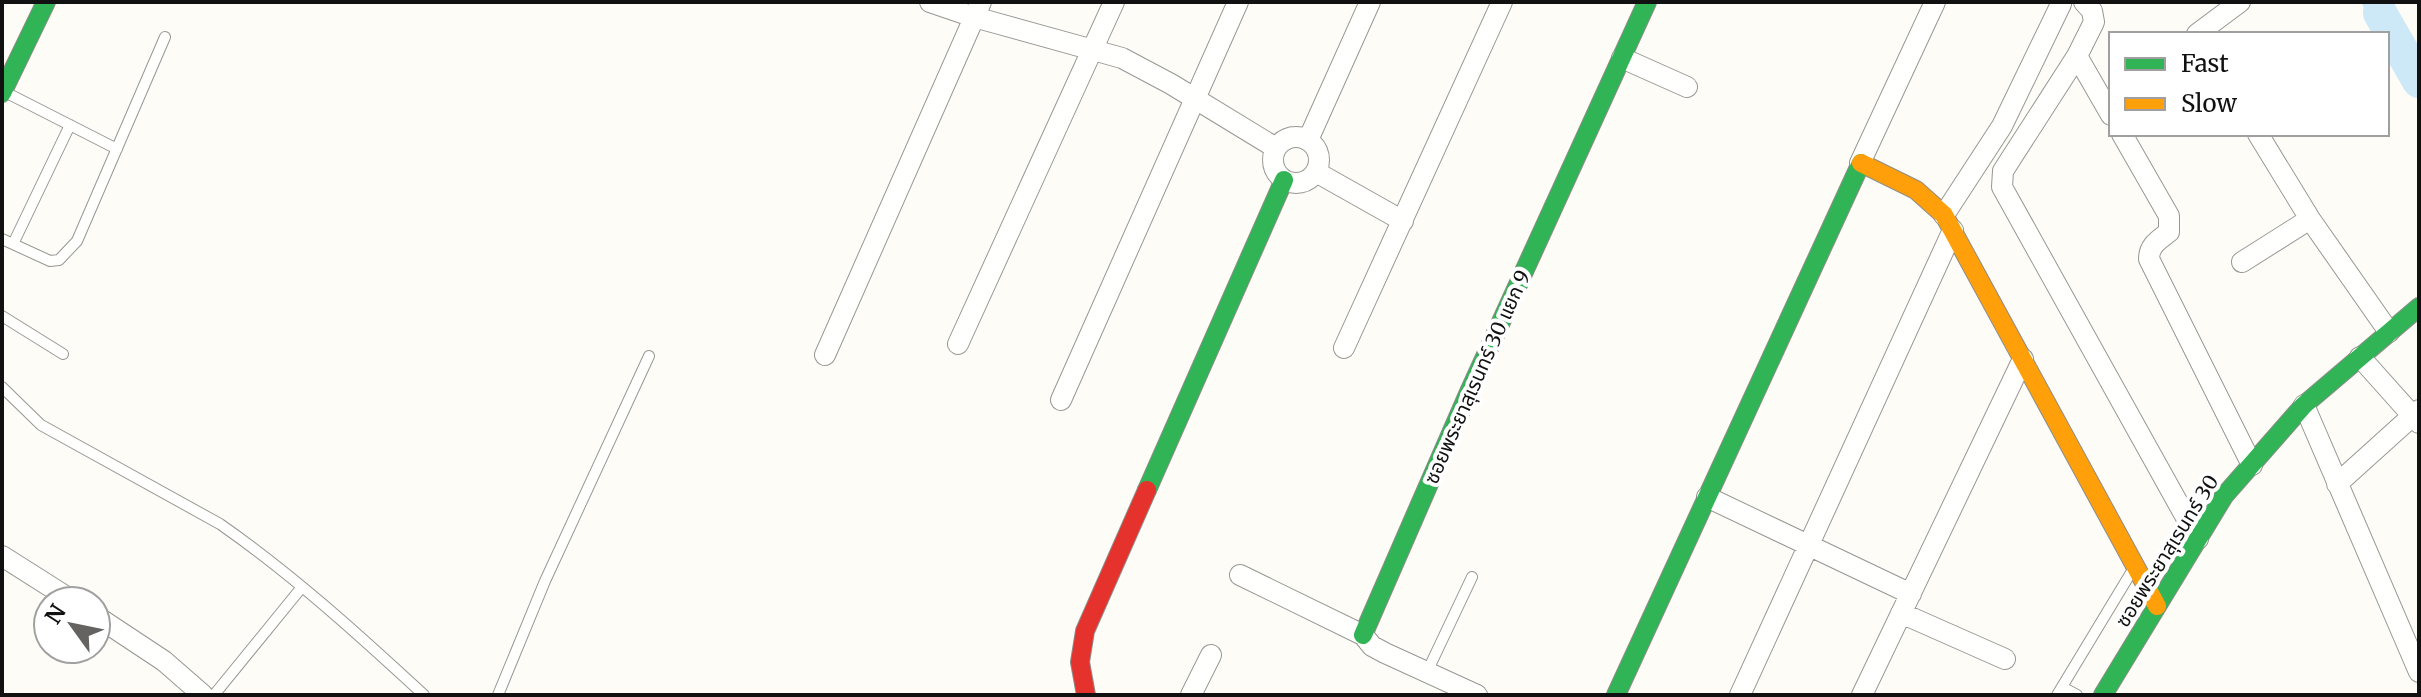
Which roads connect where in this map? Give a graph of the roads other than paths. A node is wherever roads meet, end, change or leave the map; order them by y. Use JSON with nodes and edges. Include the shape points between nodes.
{"nodes":[{"id":1,"x":46,"y":2,"type":"edge"},
{"id":2,"x":930,"y":2,"type":"edge"},
{"id":3,"x":1114,"y":2,"type":"edge"},
{"id":4,"x":1238,"y":2,"type":"edge"},
{"id":5,"x":1370,"y":2,"type":"edge"},
{"id":6,"x":1502,"y":2,"type":"edge"},
{"id":7,"x":1647,"y":2,"type":"edge"},
{"id":8,"x":1935,"y":2,"type":"edge"},
{"id":9,"x":2084,"y":2,"type":"edge"},
{"id":10,"x":2240,"y":2,"type":"edge"},
{"id":11,"x":2061,"y":4,"type":"edge"},
{"id":12,"x":978,"y":10,"type":"edge"},
{"id":13,"x":2199,"y":32,"type":"edge"},
{"id":14,"x":165,"y":37,"type":"dead end"},
{"id":15,"x":1094,"y":48,"type":"junction"},
{"id":16,"x":2077,"y":56,"type":"junction"},
{"id":17,"x":1622,"y":58,"type":"junction"},
{"id":18,"x":1687,"y":87,"type":"dead end"},
{"id":19,"x":2,"y":92,"type":"edge"},
{"id":20,"x":1195,"y":100,"type":"junction"},
{"id":21,"x":2109,"y":112,"type":"edge"},
{"id":22,"x":70,"y":125,"type":"junction"},
{"id":23,"x":2123,"y":136,"type":"edge"},
{"id":24,"x":2259,"y":136,"type":"edge"},
{"id":25,"x":1308,"y":140,"type":"junction"},
{"id":26,"x":1276,"y":148,"type":"junction"},
{"id":27,"x":117,"y":149,"type":"junction"},
{"id":28,"x":1860,"y":163,"type":"junction"},
{"id":29,"x":1316,"y":172,"type":"junction"},
{"id":30,"x":1284,"y":180,"type":"junction"},
{"id":31,"x":2310,"y":219,"type":"junction"},
{"id":32,"x":1403,"y":221,"type":"junction"},
{"id":33,"x":1949,"y":222,"type":"junction"},
{"id":34,"x":2,"y":239,"type":"edge"},
{"id":35,"x":13,"y":244,"type":"junction"},
{"id":36,"x":2242,"y":262,"type":"dead end"},
{"id":37,"x":2419,"y":307,"type":"edge"},
{"id":38,"x":2,"y":316,"type":"edge"},
{"id":39,"x":2389,"y":332,"type":"junction"},
{"id":40,"x":958,"y":344,"type":"dead end"},
{"id":41,"x":1344,"y":348,"type":"dead end"},
{"id":42,"x":63,"y":354,"type":"dead end"},
{"id":43,"x":825,"y":355,"type":"dead end"},
{"id":44,"x":649,"y":356,"type":"dead end"},
{"id":45,"x":2360,"y":357,"type":"junction"},
{"id":46,"x":2023,"y":359,"type":"junction"},
{"id":47,"x":2,"y":387,"type":"edge"},
{"id":48,"x":1061,"y":400,"type":"dead end"},
{"id":49,"x":2304,"y":405,"type":"junction"},
{"id":50,"x":2417,"y":416,"type":"edge"},
{"id":51,"x":2252,"y":465,"type":"junction"},
{"id":52,"x":2337,"y":484,"type":"junction"},
{"id":53,"x":1707,"y":497,"type":"junction"},
{"id":54,"x":2198,"y":539,"type":"junction"},
{"id":55,"x":1809,"y":544,"type":"junction"},
{"id":56,"x":2,"y":556,"type":"edge"},
{"id":57,"x":2135,"y":566,"type":"junction"},
{"id":58,"x":1240,"y":575,"type":"dead end"},
{"id":59,"x":1472,"y":577,"type":"dead end"},
{"id":60,"x":48,"y":585,"type":"edge"},
{"id":61,"x":302,"y":587,"type":"junction"},
{"id":62,"x":1911,"y":594,"type":"junction"},
{"id":63,"x":2157,"y":606,"type":"junction"},
{"id":64,"x":1901,"y":613,"type":"junction"},
{"id":65,"x":112,"y":627,"type":"edge"},
{"id":66,"x":1363,"y":635,"type":"junction"},
{"id":67,"x":1211,"y":655,"type":"dead end"},
{"id":68,"x":2005,"y":659,"type":"dead end"},
{"id":69,"x":1427,"y":672,"type":"junction"},
{"id":70,"x":2419,"y":672,"type":"edge"},
{"id":71,"x":2060,"y":691,"type":"edge"},
{"id":72,"x":203,"y":695,"type":"edge"},
{"id":73,"x":214,"y":695,"type":"edge"},
{"id":74,"x":424,"y":695,"type":"edge"},
{"id":75,"x":498,"y":695,"type":"edge"},
{"id":76,"x":1086,"y":695,"type":"edge"},
{"id":77,"x":1191,"y":695,"type":"edge"},
{"id":78,"x":1477,"y":695,"type":"edge"},
{"id":79,"x":1616,"y":695,"type":"edge"},
{"id":80,"x":1740,"y":695,"type":"edge"},
{"id":81,"x":1862,"y":695,"type":"edge"},
{"id":82,"x":2077,"y":695,"type":"edge"},
{"id":83,"x":2103,"y":695,"type":"edge"}],
"edges":[{"from":1,"to":19,"type":"street"},
{"from":2,"to":12,"type":"street"},
{"from":3,"to":15,"type":"street"},
{"from":4,"to":20,"type":"street"},
{"from":5,"to":25,"type":"street"},
{"from":6,"to":32,"type":"street"},
{"from":7,"to":17,"type":"street","name":"ซอยพระยาสุเรนทร์ 30 แยก 9"},
{"from":8,"to":28,"type":"street"},
{"from":9,"to":16,"type":"street","via":[[2094,22]]},
{"from":10,"to":13,"type":"street"},
{"from":11,"to":33,"type":"street"},
{"from":12,"to":15,"type":"street"},
{"from":12,"to":43,"type":"street"},
{"from":14,"to":27,"type":"lane"},
{"from":15,"to":20,"type":"street"},
{"from":15,"to":40,"type":"street"},
{"from":16,"to":21,"type":"street"},
{"from":16,"to":54,"type":"street","via":[[2003,171],[2002,187]]},
{"from":17,"to":18,"type":"street"},
{"from":17,"to":66,"type":"street","name":"ซอยพระยาสุเรนทร์ 30 แยก 9"},
{"from":19,"to":22,"type":"lane"},
{"from":20,"to":26,"type":"street"},
{"from":20,"to":48,"type":"street"},
{"from":22,"to":27,"type":"lane"},
{"from":22,"to":35,"type":"lane"},
{"from":23,"to":51,"type":"street","via":[[2169,216],[2169,232],[2149,251],[2149,259]]},
{"from":24,"to":31,"type":"street"},
{"from":25,"to":26,"type":"street","via":[[1291,137]]},
{"from":25,"to":29,"type":"street","via":[[1319,155]]},
{"from":26,"to":30,"type":"street","via":[[1273,166]]},
{"from":27,"to":35,"type":"lane","via":[[77,241],[59,260]]},
{"from":28,"to":33,"type":"street","via":[[1911,186],[1935,203]]},
{"from":28,"to":53,"type":"street"},
{"from":29,"to":30,"type":"street","via":[[1302,183]]},
{"from":29,"to":32,"type":"street"},
{"from":30,"to":76,"type":"street","via":[[1085,631],[1080,662]]},
{"from":31,"to":36,"type":"street"},
{"from":31,"to":39,"type":"street"},
{"from":32,"to":41,"type":"street"},
{"from":33,"to":46,"type":"street"},
{"from":33,"to":55,"type":"street"},
{"from":34,"to":35,"type":"lane"},
{"from":37,"to":39,"type":"street","name":"ซอยพระยาสุเรนทร์ 30"},
{"from":38,"to":42,"type":"lane"},
{"from":39,"to":45,"type":"street","name":"ซอยพระยาสุเรนทร์ 30"},
{"from":44,"to":75,"type":"lane"},
{"from":45,"to":49,"type":"street","name":"ซอยพระยาสุเรนทร์ 30"},
{"from":45,"to":50,"type":"street"},
{"from":46,"to":57,"type":"street"},
{"from":46,"to":62,"type":"street"},
{"from":47,"to":61,"type":"lane","via":[[41,425],[220,524]]},
{"from":49,"to":51,"type":"street","name":"ซอยพระยาสุเรนทร์ 30"},
{"from":49,"to":52,"type":"street"},
{"from":50,"to":52,"type":"street"},
{"from":51,"to":54,"type":"street","name":"ซอยพระยาสุเรนทร์ 30","via":[[2224,496]]},
{"from":52,"to":70,"type":"street"},
{"from":53,"to":55,"type":"street"},
{"from":53,"to":79,"type":"street"},
{"from":54,"to":63,"type":"street","name":"ซอยพระยาสุเรนทร์ 30"},
{"from":55,"to":62,"type":"street"},
{"from":55,"to":80,"type":"street"},
{"from":56,"to":60,"type":"street"},
{"from":57,"to":63,"type":"street"},
{"from":57,"to":71,"type":"lane"},
{"from":58,"to":66,"type":"street"},
{"from":59,"to":69,"type":"lane"},
{"from":61,"to":73,"type":"lane"},
{"from":61,"to":74,"type":"lane"},
{"from":62,"to":64,"type":"street"},
{"from":63,"to":83,"type":"street","name":"ซอยพระยาสุเรนทร์ 30"},
{"from":64,"to":68,"type":"street"},
{"from":64,"to":81,"type":"street"},
{"from":65,"to":72,"type":"street"},
{"from":66,"to":69,"type":"street","via":[[1372,646]]},
{"from":67,"to":77,"type":"street"},
{"from":69,"to":78,"type":"street"},
{"from":71,"to":82,"type":"lane"}]}
